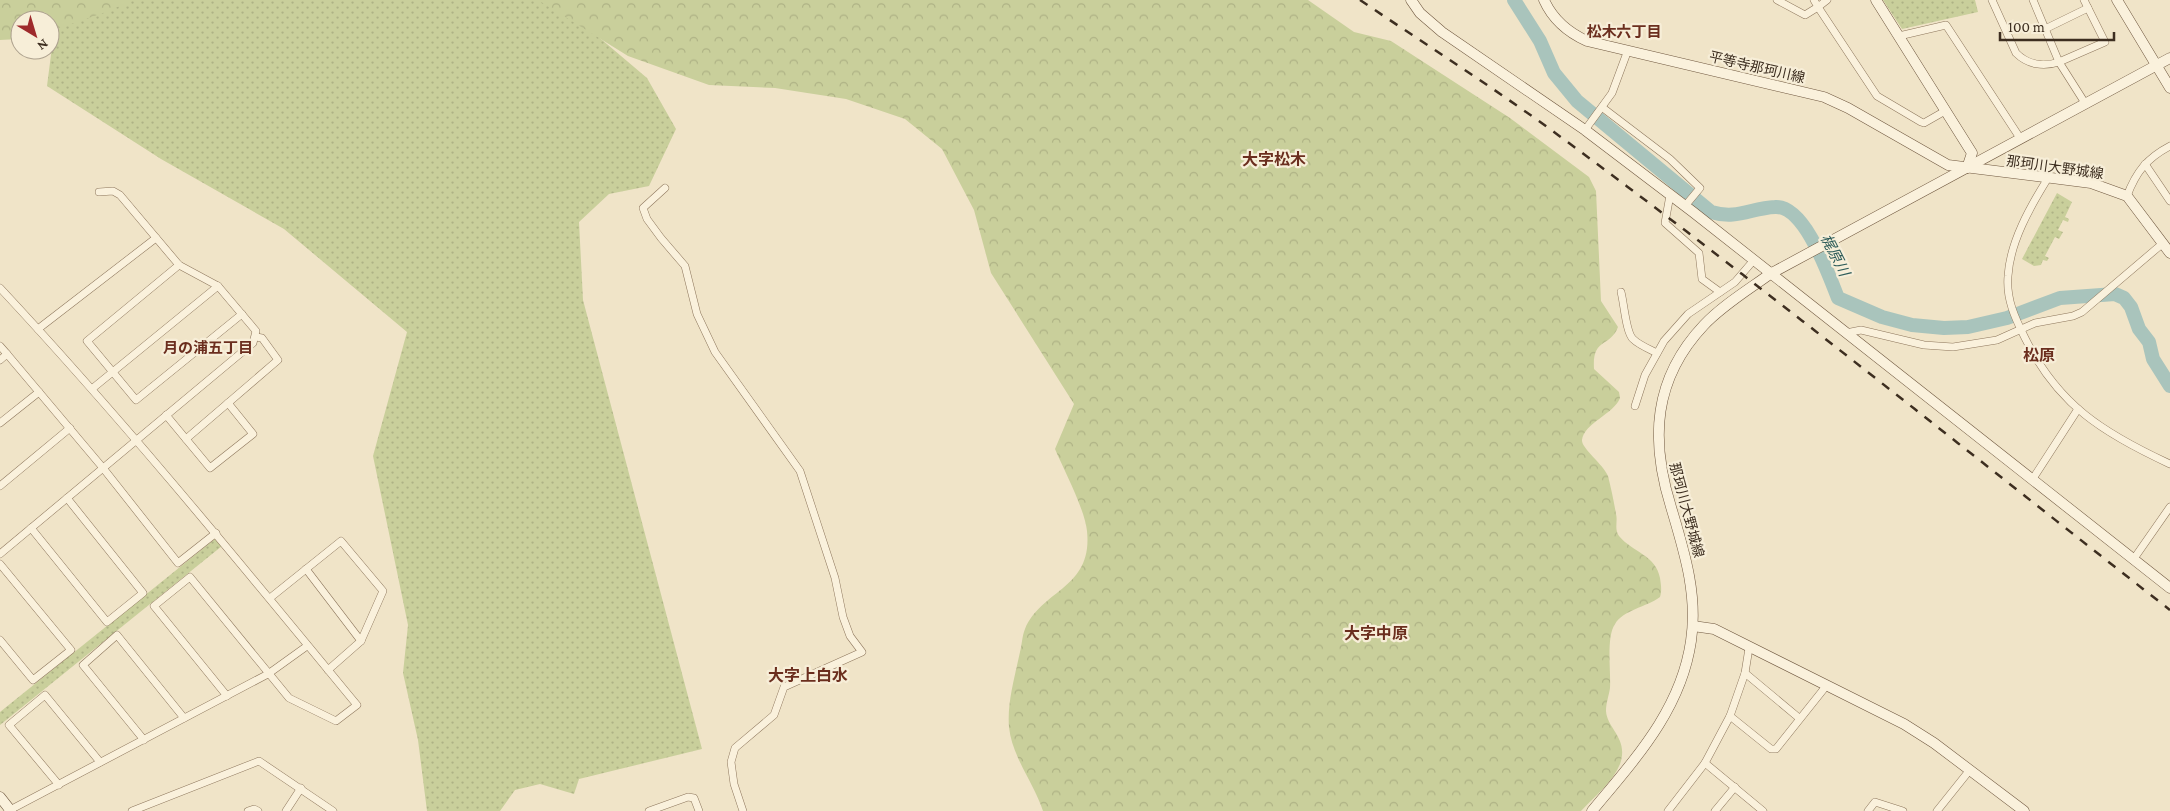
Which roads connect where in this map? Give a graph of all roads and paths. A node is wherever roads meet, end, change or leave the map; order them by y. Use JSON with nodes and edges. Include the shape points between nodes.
{"nodes":[{"id":1,"x":1411,"y":0,"type":"edge"},
{"id":2,"x":1544,"y":0,"type":"edge"},
{"id":3,"x":1777,"y":0,"type":"edge"},
{"id":4,"x":1827,"y":0,"type":"edge"},
{"id":5,"x":1876,"y":0,"type":"edge"},
{"id":6,"x":1992,"y":0,"type":"edge"},
{"id":7,"x":2033,"y":0,"type":"edge"},
{"id":8,"x":2084,"y":0,"type":"edge"},
{"id":9,"x":2117,"y":0,"type":"edge"},
{"id":10,"x":1816,"y":3,"type":"edge"},
{"id":11,"x":2088,"y":8,"type":"junction"},
{"id":12,"x":2046,"y":29,"type":"junction"},
{"id":13,"x":1900,"y":36,"type":"junction"},
{"id":14,"x":1628,"y":50,"type":"junction"},
{"id":15,"x":2170,"y":58,"type":"edge"},
{"id":16,"x":2059,"y":62,"type":"junction"},
{"id":17,"x":2157,"y":65,"type":"junction"},
{"id":18,"x":2170,"y":88,"type":"edge"},
{"id":19,"x":2085,"y":103,"type":"junction"},
{"id":20,"x":1602,"y":108,"type":"junction"},
{"id":21,"x":1945,"y":111,"type":"junction"},
{"id":22,"x":1585,"y":130,"type":"junction"},
{"id":23,"x":2020,"y":138,"type":"junction"},
{"id":24,"x":2170,"y":146,"type":"edge"},
{"id":25,"x":2145,"y":164,"type":"junction"},
{"id":26,"x":1967,"y":168,"type":"junction"},
{"id":27,"x":2048,"y":178,"type":"junction"},
{"id":28,"x":665,"y":188,"type":"dead end"},
{"id":29,"x":99,"y":192,"type":"dead end"},
{"id":30,"x":1670,"y":195,"type":"junction"},
{"id":31,"x":2127,"y":196,"type":"junction"},
{"id":32,"x":2170,"y":201,"type":"edge"},
{"id":33,"x":1685,"y":206,"type":"junction"},
{"id":34,"x":156,"y":238,"type":"junction"},
{"id":35,"x":2162,"y":244,"type":"junction"},
{"id":36,"x":2170,"y":253,"type":"edge"},
{"id":37,"x":1753,"y":261,"type":"junction"},
{"id":38,"x":179,"y":265,"type":"junction"},
{"id":39,"x":1770,"y":274,"type":"junction"},
{"id":40,"x":218,"y":286,"type":"junction"},
{"id":41,"x":0,"y":288,"type":"edge"},
{"id":42,"x":1621,"y":292,"type":"dead end"},
{"id":43,"x":1720,"y":292,"type":"junction"},
{"id":44,"x":242,"y":314,"type":"junction"},
{"id":45,"x":2020,"y":328,"type":"junction"},
{"id":46,"x":38,"y":329,"type":"junction"},
{"id":47,"x":1845,"y":333,"type":"junction"},
{"id":48,"x":256,"y":337,"type":"junction"},
{"id":49,"x":0,"y":346,"type":"edge"},
{"id":50,"x":1657,"y":353,"type":"junction"},
{"id":51,"x":7,"y":354,"type":"junction"},
{"id":52,"x":0,"y":360,"type":"edge"},
{"id":53,"x":113,"y":372,"type":"junction"},
{"id":54,"x":93,"y":388,"type":"junction"},
{"id":55,"x":39,"y":392,"type":"junction"},
{"id":56,"x":228,"y":403,"type":"junction"},
{"id":57,"x":1635,"y":406,"type":"dead end"},
{"id":58,"x":2078,"y":409,"type":"junction"},
{"id":59,"x":166,"y":415,"type":"junction"},
{"id":60,"x":0,"y":424,"type":"edge"},
{"id":61,"x":70,"y":428,"type":"junction"},
{"id":62,"x":186,"y":439,"type":"junction"},
{"id":63,"x":137,"y":440,"type":"junction"},
{"id":64,"x":2170,"y":464,"type":"edge"},
{"id":65,"x":103,"y":468,"type":"junction"},
{"id":66,"x":2032,"y":480,"type":"junction"},
{"id":67,"x":0,"y":486,"type":"edge"},
{"id":68,"x":67,"y":498,"type":"junction"},
{"id":69,"x":2170,"y":507,"type":"edge"},
{"id":70,"x":2163,"y":517,"type":"junction"},
{"id":71,"x":2170,"y":522,"type":"edge"},
{"id":72,"x":31,"y":528,"type":"junction"},
{"id":73,"x":216,"y":533,"type":"junction"},
{"id":74,"x":0,"y":554,"type":"edge"},
{"id":75,"x":2134,"y":560,"type":"junction"},
{"id":76,"x":0,"y":564,"type":"edge"},
{"id":77,"x":306,"y":569,"type":"junction"},
{"id":78,"x":2170,"y":588,"type":"edge"},
{"id":79,"x":270,"y":598,"type":"junction"},
{"id":80,"x":1693,"y":626,"type":"junction"},
{"id":81,"x":0,"y":640,"type":"edge"},
{"id":82,"x":362,"y":641,"type":"junction"},
{"id":83,"x":307,"y":646,"type":"junction"},
{"id":84,"x":1749,"y":648,"type":"junction"},
{"id":85,"x":328,"y":670,"type":"junction"},
{"id":86,"x":1745,"y":673,"type":"junction"},
{"id":87,"x":268,"y":674,"type":"junction"},
{"id":88,"x":1827,"y":685,"type":"junction"},
{"id":89,"x":227,"y":696,"type":"junction"},
{"id":90,"x":1730,"y":716,"type":"junction"},
{"id":91,"x":184,"y":718,"type":"junction"},
{"id":92,"x":1799,"y":718,"type":"junction"},
{"id":93,"x":144,"y":740,"type":"junction"},
{"id":94,"x":100,"y":762,"type":"junction"},
{"id":95,"x":1705,"y":763,"type":"junction"},
{"id":96,"x":1969,"y":771,"type":"junction"},
{"id":97,"x":59,"y":785,"type":"junction"},
{"id":98,"x":1734,"y":787,"type":"junction"},
{"id":99,"x":301,"y":788,"type":"junction"},
{"id":100,"x":0,"y":797,"type":"edge"},
{"id":101,"x":9,"y":810,"type":"edge"},
{"id":102,"x":1596,"y":810,"type":"edge"},
{"id":103,"x":132,"y":811,"type":"edge"},
{"id":104,"x":248,"y":811,"type":"edge"},
{"id":105,"x":258,"y":811,"type":"edge"},
{"id":106,"x":286,"y":811,"type":"edge"},
{"id":107,"x":333,"y":811,"type":"edge"},
{"id":108,"x":649,"y":811,"type":"edge"},
{"id":109,"x":699,"y":811,"type":"edge"},
{"id":110,"x":743,"y":811,"type":"edge"},
{"id":111,"x":1668,"y":811,"type":"edge"},
{"id":112,"x":1715,"y":811,"type":"edge"},
{"id":113,"x":1762,"y":811,"type":"edge"},
{"id":114,"x":1868,"y":811,"type":"edge"},
{"id":115,"x":1903,"y":811,"type":"edge"},
{"id":116,"x":1937,"y":811,"type":"edge"},
{"id":117,"x":2024,"y":811,"type":"edge"}],
"edges":[{"from":1,"to":22,"type":"main road","via":[[1420,13],[1442,32]]},
{"from":2,"to":14,"type":"main road","name":"平等寺那珂川線","via":[[1557,22],[1572,34],[1587,41]]},
{"from":3,"to":10,"type":"street","via":[[1805,15]]},
{"from":4,"to":10,"type":"street"},
{"from":5,"to":13,"type":"main road"},
{"from":6,"to":16,"type":"street","via":[[2020,58],[2045,66]]},
{"from":7,"to":12,"type":"street"},
{"from":8,"to":11,"type":"street"},
{"from":9,"to":17,"type":"main road"},
{"from":10,"to":21,"type":"street","via":[[1877,96],[1924,123]]},
{"from":11,"to":12,"type":"street"},
{"from":11,"to":16,"type":"street","via":[[2106,42]]},
{"from":12,"to":16,"type":"street"},
{"from":13,"to":21,"type":"main road"},
{"from":13,"to":23,"type":"street","via":[[1946,25]]},
{"from":14,"to":20,"type":"street","via":[[1612,93]]},
{"from":14,"to":26,"type":"main road","name":"平等寺那珂川線","via":[[1824,97],[1942,162]]},
{"from":15,"to":17,"type":"main road","name":"那珂川大野城線"},
{"from":16,"to":19,"type":"street"},
{"from":17,"to":18,"type":"main road"},
{"from":17,"to":19,"type":"main road","name":"那珂川大野城線"},
{"from":19,"to":23,"type":"main road","name":"那珂川大野城線"},
{"from":20,"to":22,"type":"street"},
{"from":20,"to":33,"type":"street","via":[[1670,158],[1700,188]]},
{"from":21,"to":26,"type":"main road","via":[[1972,153]]},
{"from":22,"to":30,"type":"main road"},
{"from":23,"to":26,"type":"main road","name":"那珂川大野城線"},
{"from":24,"to":25,"type":"street"},
{"from":25,"to":31,"type":"street","via":[[2136,174]]},
{"from":25,"to":32,"type":"street"},
{"from":26,"to":27,"type":"main road","name":"那珂川大野城線"},
{"from":26,"to":39,"type":"main road","name":"那珂川大野城線"},
{"from":27,"to":31,"type":"main road","name":"那珂川大野城線","via":[[2091,183]]},
{"from":27,"to":45,"type":"street","via":[[2023,225],[2011,258],[2009,294]]},
{"from":28,"to":110,"type":"street","via":[[643,208],[647,219],[685,266],[697,314],[716,352],[800,472],[832,568],[845,623],[862,652],[784,687],[774,715],[734,748],[731,762],[734,784]]},
{"from":29,"to":34,"type":"street","via":[[113,191],[120,195]]},
{"from":30,"to":33,"type":"main road"},
{"from":30,"to":43,"type":"street","via":[[1665,223],[1699,253],[1702,279]]},
{"from":31,"to":35,"type":"main road"},
{"from":33,"to":37,"type":"main road"},
{"from":34,"to":38,"type":"street"},
{"from":34,"to":46,"type":"street"},
{"from":35,"to":36,"type":"main road"},
{"from":35,"to":45,"type":"street","via":[[2082,312]]},
{"from":37,"to":39,"type":"main road"},
{"from":37,"to":43,"type":"street","via":[[1735,282]]},
{"from":38,"to":40,"type":"street"},
{"from":38,"to":53,"type":"street","via":[[87,341]]},
{"from":39,"to":47,"type":"main road"},
{"from":39,"to":80,"type":"main road","name":"那珂川大野城線","via":[[1718,313],[1693,338],[1676,364],[1660,409],[1657,439],[1661,473],[1689,572]]},
{"from":40,"to":44,"type":"street"},
{"from":40,"to":53,"type":"street"},
{"from":41,"to":46,"type":"street"},
{"from":42,"to":50,"type":"street","via":[[1628,333],[1632,339]]},
{"from":43,"to":50,"type":"street","via":[[1688,314]]},
{"from":44,"to":48,"type":"street","via":[[256,331]]},
{"from":44,"to":53,"type":"street","via":[[136,400]]},
{"from":45,"to":47,"type":"street","via":[[1997,340],[1953,347],[1924,345],[1861,330]]},
{"from":45,"to":58,"type":"street","via":[[2044,372]]},
{"from":46,"to":54,"type":"street"},
{"from":47,"to":66,"type":"main road"},
{"from":48,"to":56,"type":"street","via":[[262,338],[278,360]]},
{"from":48,"to":59,"type":"street","via":[[253,343]]},
{"from":49,"to":51,"type":"street"},
{"from":50,"to":57,"type":"street","via":[[1645,375]]},
{"from":51,"to":52,"type":"street"},
{"from":51,"to":55,"type":"street"},
{"from":53,"to":54,"type":"street"},
{"from":54,"to":63,"type":"street"},
{"from":55,"to":60,"type":"street"},
{"from":55,"to":61,"type":"street"},
{"from":56,"to":62,"type":"street"},
{"from":56,"to":62,"type":"street","via":[[253,434],[210,468]]},
{"from":58,"to":64,"type":"street","via":[[2103,430]]},
{"from":58,"to":66,"type":"street"},
{"from":59,"to":62,"type":"street"},
{"from":59,"to":63,"type":"street"},
{"from":61,"to":65,"type":"street"},
{"from":61,"to":67,"type":"street"},
{"from":63,"to":65,"type":"street"},
{"from":63,"to":73,"type":"street"},
{"from":65,"to":68,"type":"street"},
{"from":65,"to":73,"type":"street","via":[[178,563]]},
{"from":66,"to":75,"type":"main road"},
{"from":68,"to":72,"type":"street"},
{"from":68,"to":72,"type":"street","via":[[143,592],[107,622]]},
{"from":69,"to":70,"type":"street"},
{"from":70,"to":71,"type":"street"},
{"from":70,"to":75,"type":"street"},
{"from":72,"to":74,"type":"street"},
{"from":73,"to":79,"type":"street"},
{"from":75,"to":78,"type":"main road"},
{"from":76,"to":81,"type":"street","via":[[71,650],[33,680]]},
{"from":77,"to":79,"type":"street"},
{"from":77,"to":82,"type":"street"},
{"from":77,"to":82,"type":"street","via":[[341,541],[383,592]]},
{"from":79,"to":83,"type":"street"},
{"from":80,"to":84,"type":"main road","via":[[1714,629]]},
{"from":80,"to":102,"type":"main road","name":"那珂川大野城線","via":[[1681,682],[1667,713]]},
{"from":82,"to":85,"type":"street"},
{"from":83,"to":85,"type":"street"},
{"from":83,"to":87,"type":"street"},
{"from":84,"to":86,"type":"street"},
{"from":84,"to":88,"type":"main road"},
{"from":85,"to":87,"type":"street","via":[[357,705],[336,721],[290,698]]},
{"from":86,"to":90,"type":"street"},
{"from":86,"to":92,"type":"street"},
{"from":87,"to":89,"type":"street"},
{"from":87,"to":89,"type":"street","via":[[190,577],[154,606]]},
{"from":88,"to":92,"type":"street"},
{"from":88,"to":96,"type":"main road","via":[[1904,724]]},
{"from":89,"to":91,"type":"street"},
{"from":90,"to":92,"type":"street","via":[[1771,749],[1776,749]]},
{"from":90,"to":95,"type":"street"},
{"from":91,"to":93,"type":"street"},
{"from":91,"to":93,"type":"street","via":[[117,635],[83,665]]},
{"from":93,"to":94,"type":"street"},
{"from":94,"to":97,"type":"street"},
{"from":94,"to":97,"type":"street","via":[[45,695],[9,724]]},
{"from":95,"to":98,"type":"street"},
{"from":95,"to":111,"type":"street"},
{"from":96,"to":116,"type":"street"},
{"from":96,"to":117,"type":"main road"},
{"from":97,"to":101,"type":"street"},
{"from":98,"to":112,"type":"street"},
{"from":98,"to":113,"type":"street"},
{"from":99,"to":103,"type":"street","via":[[259,761]]},
{"from":99,"to":106,"type":"street"},
{"from":99,"to":107,"type":"street"},
{"from":100,"to":101,"type":"main road"},
{"from":104,"to":105,"type":"street"},
{"from":108,"to":109,"type":"street","via":[[688,797],[694,798]]},
{"from":114,"to":115,"type":"street","via":[[1875,802]]}]}
